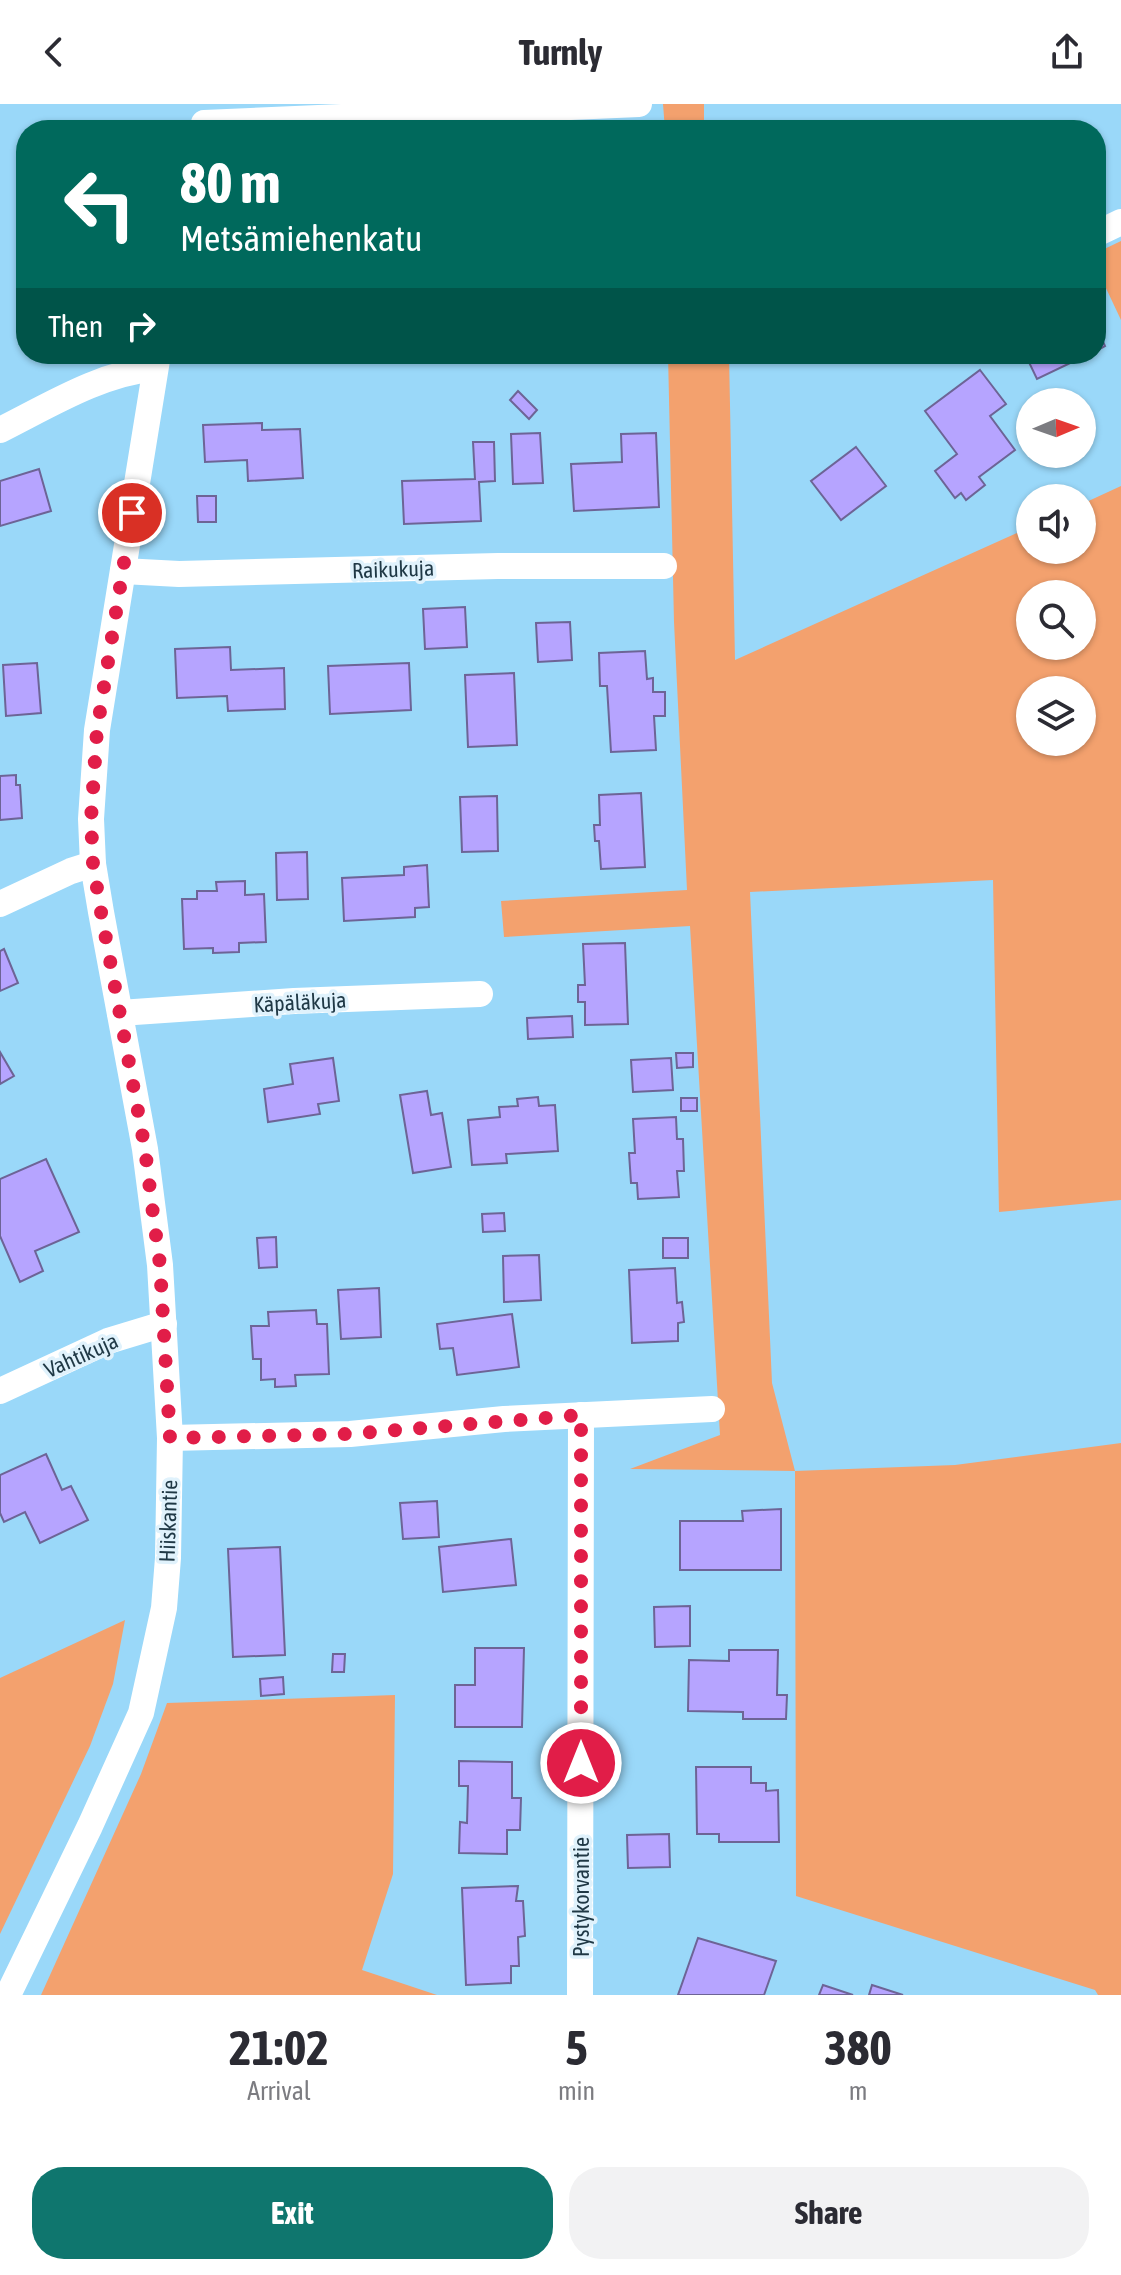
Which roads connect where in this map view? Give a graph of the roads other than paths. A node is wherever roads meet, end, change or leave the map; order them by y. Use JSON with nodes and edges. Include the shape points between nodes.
{"nodes":[{"id":1,"x":639,"y":104,"type":"edge"},
{"id":2,"x":205,"y":119,"type":"edge"},
{"id":3,"x":148,"y":364,"type":"edge"},
{"id":4,"x":156,"y":364,"type":"edge"},
{"id":5,"x":0,"y":430,"type":"edge"},
{"id":6,"x":664,"y":566,"type":"dead end"},
{"id":7,"x":123,"y":571,"type":"junction"},
{"id":8,"x":93,"y":864,"type":"junction"},
{"id":9,"x":0,"y":904,"type":"edge"},
{"id":10,"x":480,"y":994,"type":"dead end"},
{"id":11,"x":120,"y":1013,"type":"junction"},
{"id":12,"x":164,"y":1324,"type":"junction"},
{"id":13,"x":0,"y":1391,"type":"edge"},
{"id":14,"x":712,"y":1409,"type":"dead end"},
{"id":15,"x":581,"y":1415,"type":"junction"},
{"id":16,"x":170,"y":1438,"type":"junction"},
{"id":17,"x":8,"y":1995,"type":"edge"},
{"id":18,"x":580,"y":1995,"type":"edge"}],
"edges":[{"from":1,"to":2,"type":"street"},
{"from":3,"to":5,"type":"street","via":[[107,378]]},
{"from":4,"to":7,"type":"street","name":"Hiiskantie"},
{"from":6,"to":7,"type":"street","name":"Raikukuja"},
{"from":7,"to":8,"type":"street","name":"Hiiskantie","via":[[94,760]]},
{"from":8,"to":9,"type":"street"},
{"from":8,"to":11,"type":"street","name":"Hiiskantie"},
{"from":10,"to":11,"type":"street","name":"Käpäläkuja"},
{"from":11,"to":12,"type":"street","name":"Hiiskantie","via":[[145,1149]]},
{"from":12,"to":13,"type":"street","name":"Vahtikuja","via":[[108,1341]]},
{"from":12,"to":16,"type":"street","name":"Hiiskantie"},
{"from":14,"to":15,"type":"street"},
{"from":15,"to":16,"type":"street","via":[[350,1434]]},
{"from":15,"to":18,"type":"street","name":"Pystykorvantie"},
{"from":16,"to":17,"type":"street","name":"Hiiskantie","via":[[164,1608],[141,1713]]}]}
